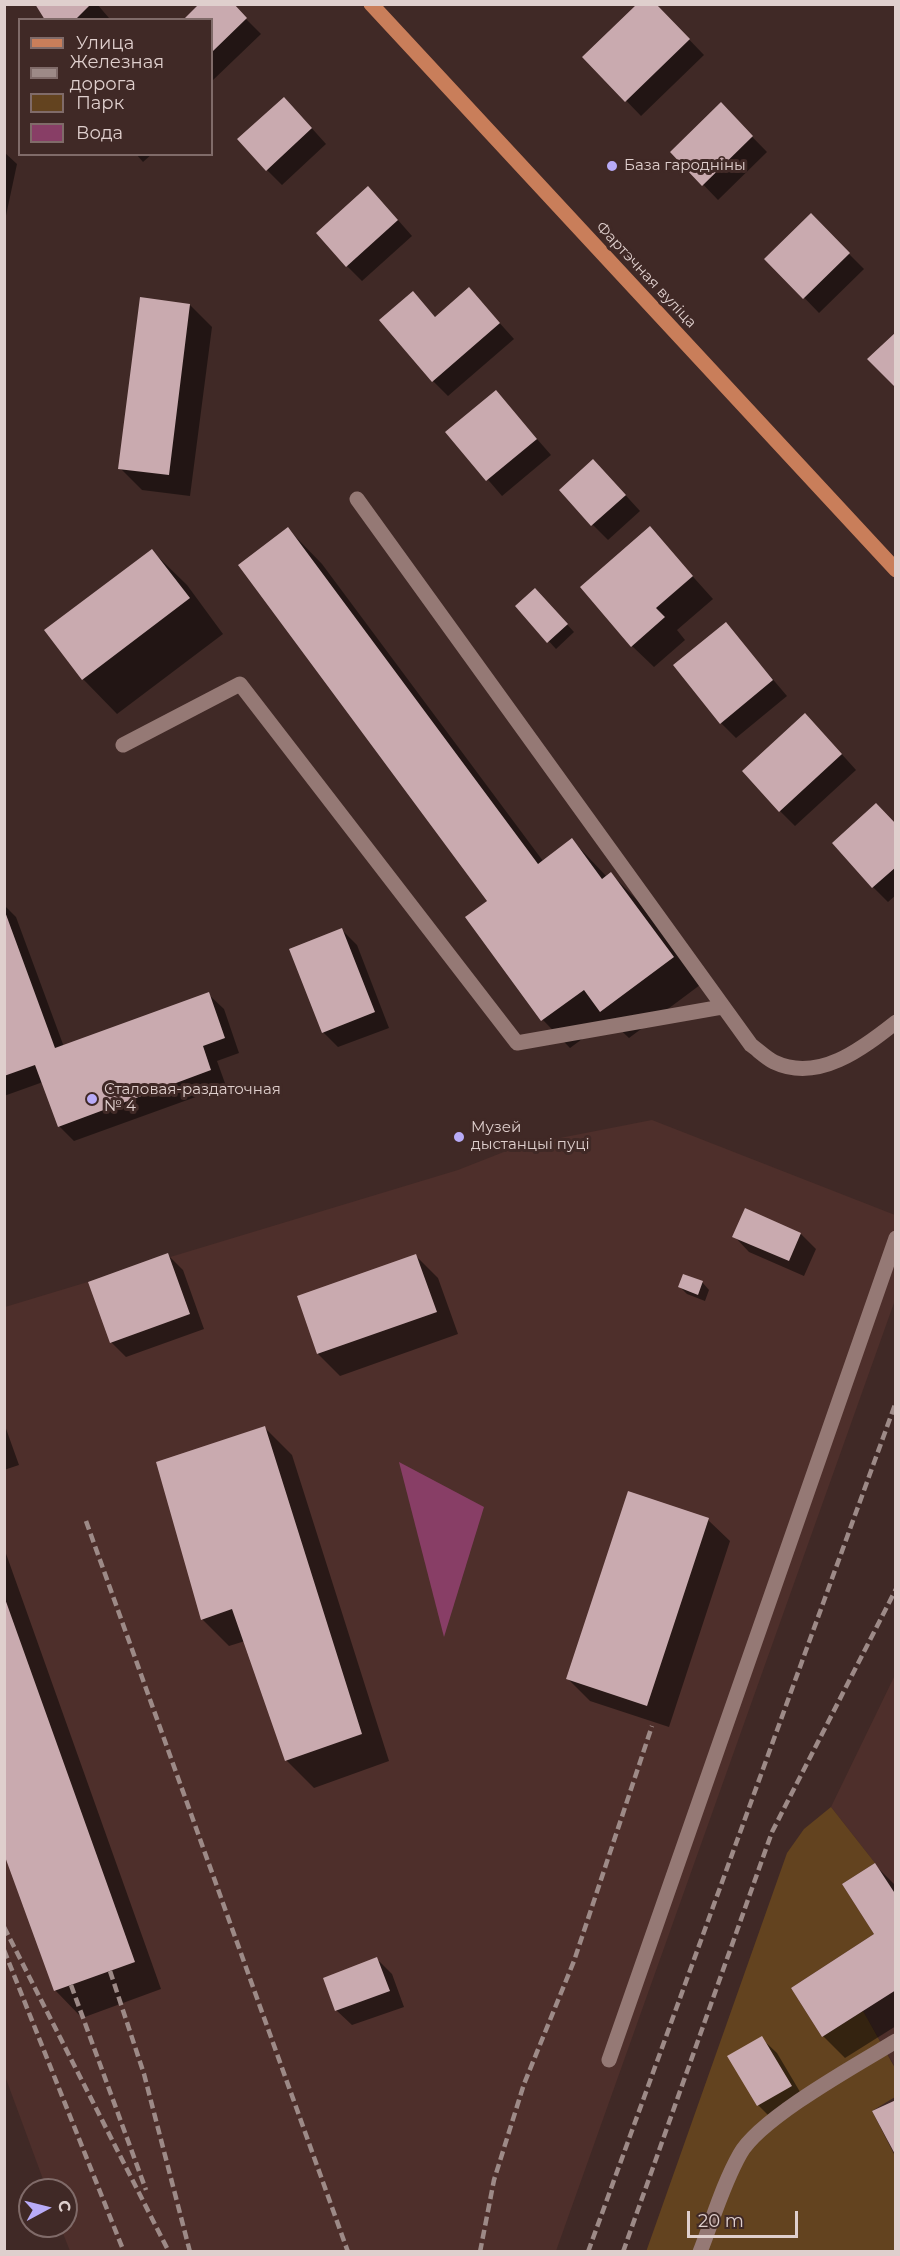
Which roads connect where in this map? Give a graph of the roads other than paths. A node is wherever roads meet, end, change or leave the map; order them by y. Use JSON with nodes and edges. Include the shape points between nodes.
{"nodes":[{"id":1,"x":371,"y":4,"type":"edge"},
{"id":2,"x":357,"y":499,"type":"dead end"},
{"id":3,"x":896,"y":570,"type":"edge"},
{"id":4,"x":123,"y":744,"type":"dead end"},
{"id":5,"x":722,"y":1007,"type":"junction"},
{"id":6,"x":896,"y":1022,"type":"edge"},
{"id":7,"x":896,"y":1238,"type":"edge"},
{"id":8,"x":896,"y":2042,"type":"edge"},
{"id":9,"x":609,"y":2060,"type":"dead end"},
{"id":10,"x":700,"y":2252,"type":"edge"}],
"edges":[{"from":1,"to":3,"type":"main road","name":"Фартэчная вуліца"},
{"from":2,"to":5,"type":"lane"},
{"from":4,"to":5,"type":"lane","via":[[240,684],[517,1043]]},
{"from":5,"to":6,"type":"lane","via":[[752,1045],[773,1062],[798,1069],[827,1066],[844,1058]]},
{"from":7,"to":9,"type":"lane"},
{"from":8,"to":10,"type":"lane","via":[[771,2120],[751,2139],[732,2171]]}]}
